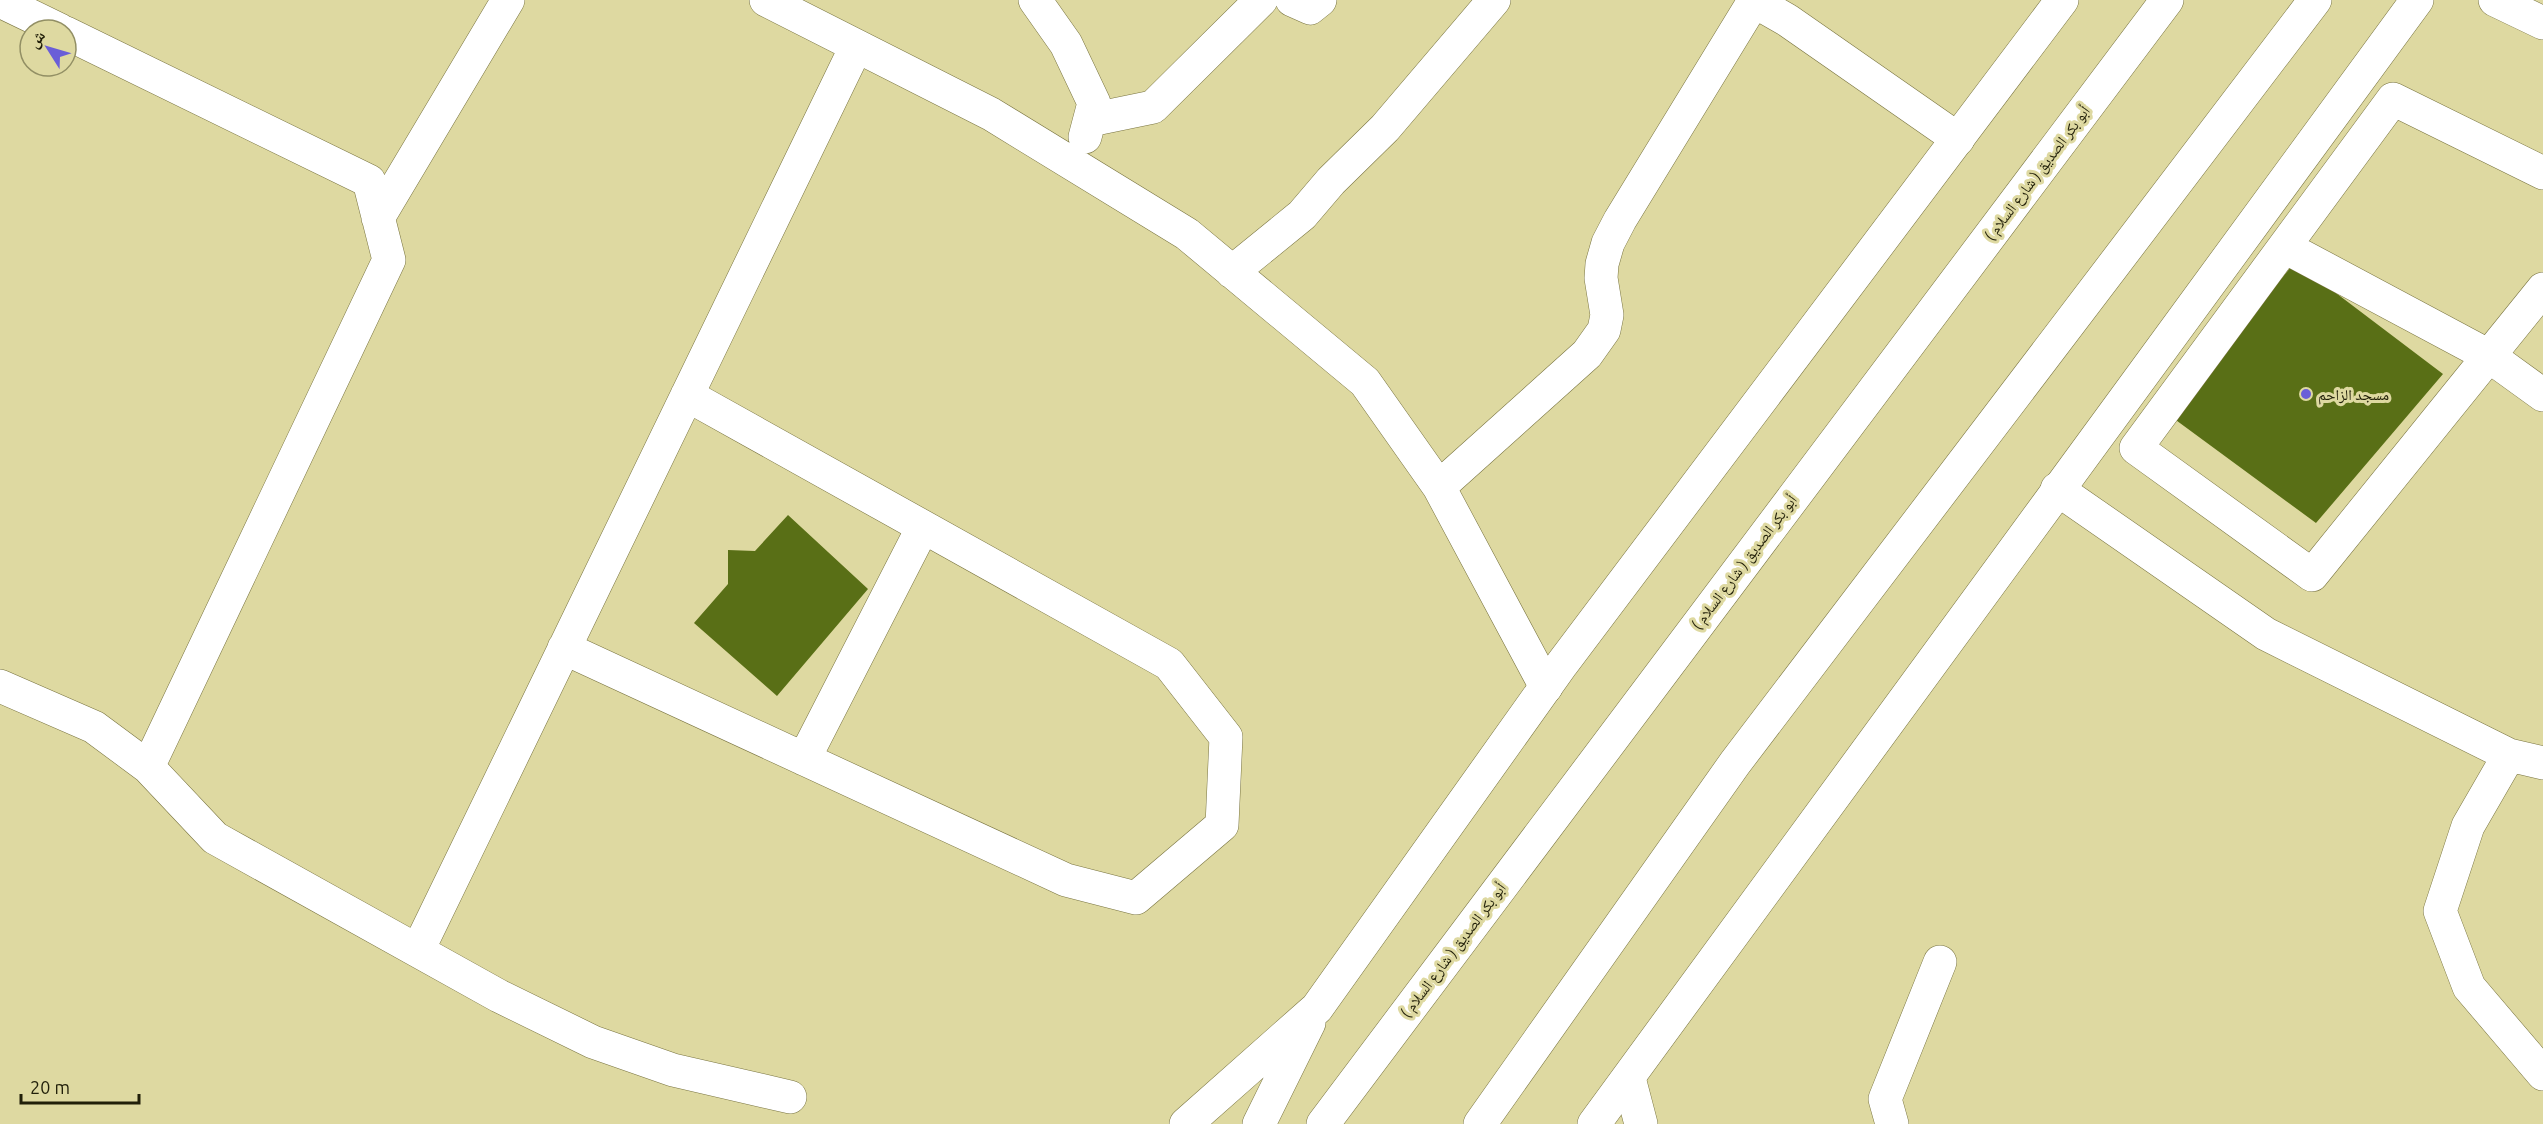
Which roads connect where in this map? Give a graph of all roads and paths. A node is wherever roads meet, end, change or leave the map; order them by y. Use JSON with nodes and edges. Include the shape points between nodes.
{"nodes":[{"id":1,"x":508,"y":0,"type":"edge"},
{"id":2,"x":1035,"y":0,"type":"edge"},
{"id":3,"x":1261,"y":0,"type":"edge"},
{"id":4,"x":1292,"y":0,"type":"edge"},
{"id":5,"x":1320,"y":0,"type":"edge"},
{"id":6,"x":1494,"y":0,"type":"edge"},
{"id":7,"x":2062,"y":0,"type":"edge"},
{"id":8,"x":2167,"y":0,"type":"edge"},
{"id":9,"x":2314,"y":0,"type":"edge"},
{"id":10,"x":2417,"y":0,"type":"edge"},
{"id":11,"x":2495,"y":0,"type":"edge"},
{"id":12,"x":0,"y":1,"type":"edge"},
{"id":13,"x":770,"y":1,"type":"edge"},
{"id":14,"x":1760,"y":2,"type":"edge"},
{"id":15,"x":35,"y":18,"type":"edge"},
{"id":16,"x":2543,"y":23,"type":"edge"},
{"id":17,"x":78,"y":39,"type":"edge"},
{"id":18,"x":856,"y":47,"type":"junction"},
{"id":19,"x":1090,"y":120,"type":"junction"},
{"id":20,"x":1958,"y":139,"type":"junction"},
{"id":21,"x":1078,"y":168,"type":"junction"},
{"id":22,"x":2543,"y":173,"type":"edge"},
{"id":23,"x":378,"y":218,"type":"junction"},
{"id":24,"x":2285,"y":247,"type":"junction"},
{"id":25,"x":1232,"y":272,"type":"junction"},
{"id":26,"x":2543,"y":289,"type":"edge"},
{"id":27,"x":2489,"y":357,"type":"junction"},
{"id":28,"x":2543,"y":394,"type":"edge"},
{"id":29,"x":687,"y":395,"type":"junction"},
{"id":30,"x":1439,"y":487,"type":"junction"},
{"id":31,"x":2057,"y":489,"type":"junction"},
{"id":32,"x":924,"y":527,"type":"junction"},
{"id":33,"x":564,"y":648,"type":"junction"},
{"id":34,"x":0,"y":686,"type":"edge"},
{"id":35,"x":1546,"y":687,"type":"junction"},
{"id":36,"x":2509,"y":755,"type":"junction"},
{"id":37,"x":804,"y":759,"type":"junction"},
{"id":38,"x":2543,"y":763,"type":"edge"},
{"id":39,"x":148,"y":767,"type":"junction"},
{"id":40,"x":418,"y":950,"type":"junction"},
{"id":41,"x":1940,"y":962,"type":"dead end"},
{"id":42,"x":1317,"y":1008,"type":"junction"},
{"id":43,"x":2543,"y":1074,"type":"edge"},
{"id":44,"x":1629,"y":1078,"type":"junction"},
{"id":45,"x":790,"y":1097,"type":"dead end"},
{"id":46,"x":1186,"y":1124,"type":"edge"},
{"id":47,"x":1259,"y":1124,"type":"edge"},
{"id":48,"x":1323,"y":1124,"type":"edge"},
{"id":49,"x":1480,"y":1124,"type":"edge"},
{"id":50,"x":1594,"y":1124,"type":"edge"},
{"id":51,"x":1641,"y":1124,"type":"edge"},
{"id":52,"x":1892,"y":1124,"type":"edge"}],
"edges":[{"from":1,"to":23,"type":"main road"},
{"from":2,"to":19,"type":"main road","via":[[1066,44],[1094,103]]},
{"from":3,"to":19,"type":"main road","via":[[1153,107]]},
{"from":4,"to":5,"type":"main road","via":[[1310,8]]},
{"from":6,"to":25,"type":"main road","via":[[1385,128],[1331,180],[1302,215]]},
{"from":7,"to":20,"type":"main road"},
{"from":8,"to":48,"type":"main road","name":"( شارع السلام ) أبو بكر الصديق"},
{"from":9,"to":49,"type":"main road","via":[[1735,763]]},
{"from":10,"to":31,"type":"main road"},
{"from":11,"to":16,"type":"main road"},
{"from":12,"to":15,"type":"main road"},
{"from":13,"to":18,"type":"main road"},
{"from":14,"to":20,"type":"main road"},
{"from":14,"to":30,"type":"main road","via":[[1608,243],[1601,278],[1607,315],[1604,330],[1587,354]]},
{"from":17,"to":23,"type":"main road","via":[[369,180]]},
{"from":18,"to":21,"type":"main road","via":[[991,114]]},
{"from":18,"to":29,"type":"main road"},
{"from":19,"to":21,"type":"main road"},
{"from":20,"to":35,"type":"main road"},
{"from":21,"to":25,"type":"main road","via":[[1187,234]]},
{"from":22,"to":24,"type":"main road","via":[[2393,99]]},
{"from":23,"to":39,"type":"main road","via":[[389,260]]},
{"from":24,"to":27,"type":"main road"},
{"from":24,"to":27,"type":"main road","via":[[2136,448],[2312,575]]},
{"from":25,"to":30,"type":"main road","via":[[1365,382]]},
{"from":26,"to":27,"type":"main road"},
{"from":27,"to":28,"type":"main road"},
{"from":29,"to":32,"type":"main road"},
{"from":29,"to":33,"type":"main road"},
{"from":30,"to":35,"type":"main road"},
{"from":31,"to":36,"type":"main road","via":[[2266,634]]},
{"from":31,"to":44,"type":"main road"},
{"from":32,"to":37,"type":"main road"},
{"from":32,"to":37,"type":"main road","via":[[1169,664],[1226,737],[1222,825],[1136,898],[1066,880]]},
{"from":33,"to":37,"type":"main road"},
{"from":33,"to":40,"type":"main road"},
{"from":34,"to":39,"type":"main road","via":[[94,727]]},
{"from":35,"to":42,"type":"main road"},
{"from":36,"to":38,"type":"main road"},
{"from":36,"to":43,"type":"main road","via":[[2468,826],[2440,911],[2469,987]]},
{"from":39,"to":40,"type":"main road","via":[[215,838]]},
{"from":40,"to":45,"type":"main road","via":[[594,1042],[673,1070]]},
{"from":41,"to":52,"type":"main road","via":[[1885,1099]]},
{"from":42,"to":46,"type":"main road"},
{"from":42,"to":47,"type":"main road"},
{"from":44,"to":50,"type":"main road"},
{"from":44,"to":51,"type":"main road"}]}
